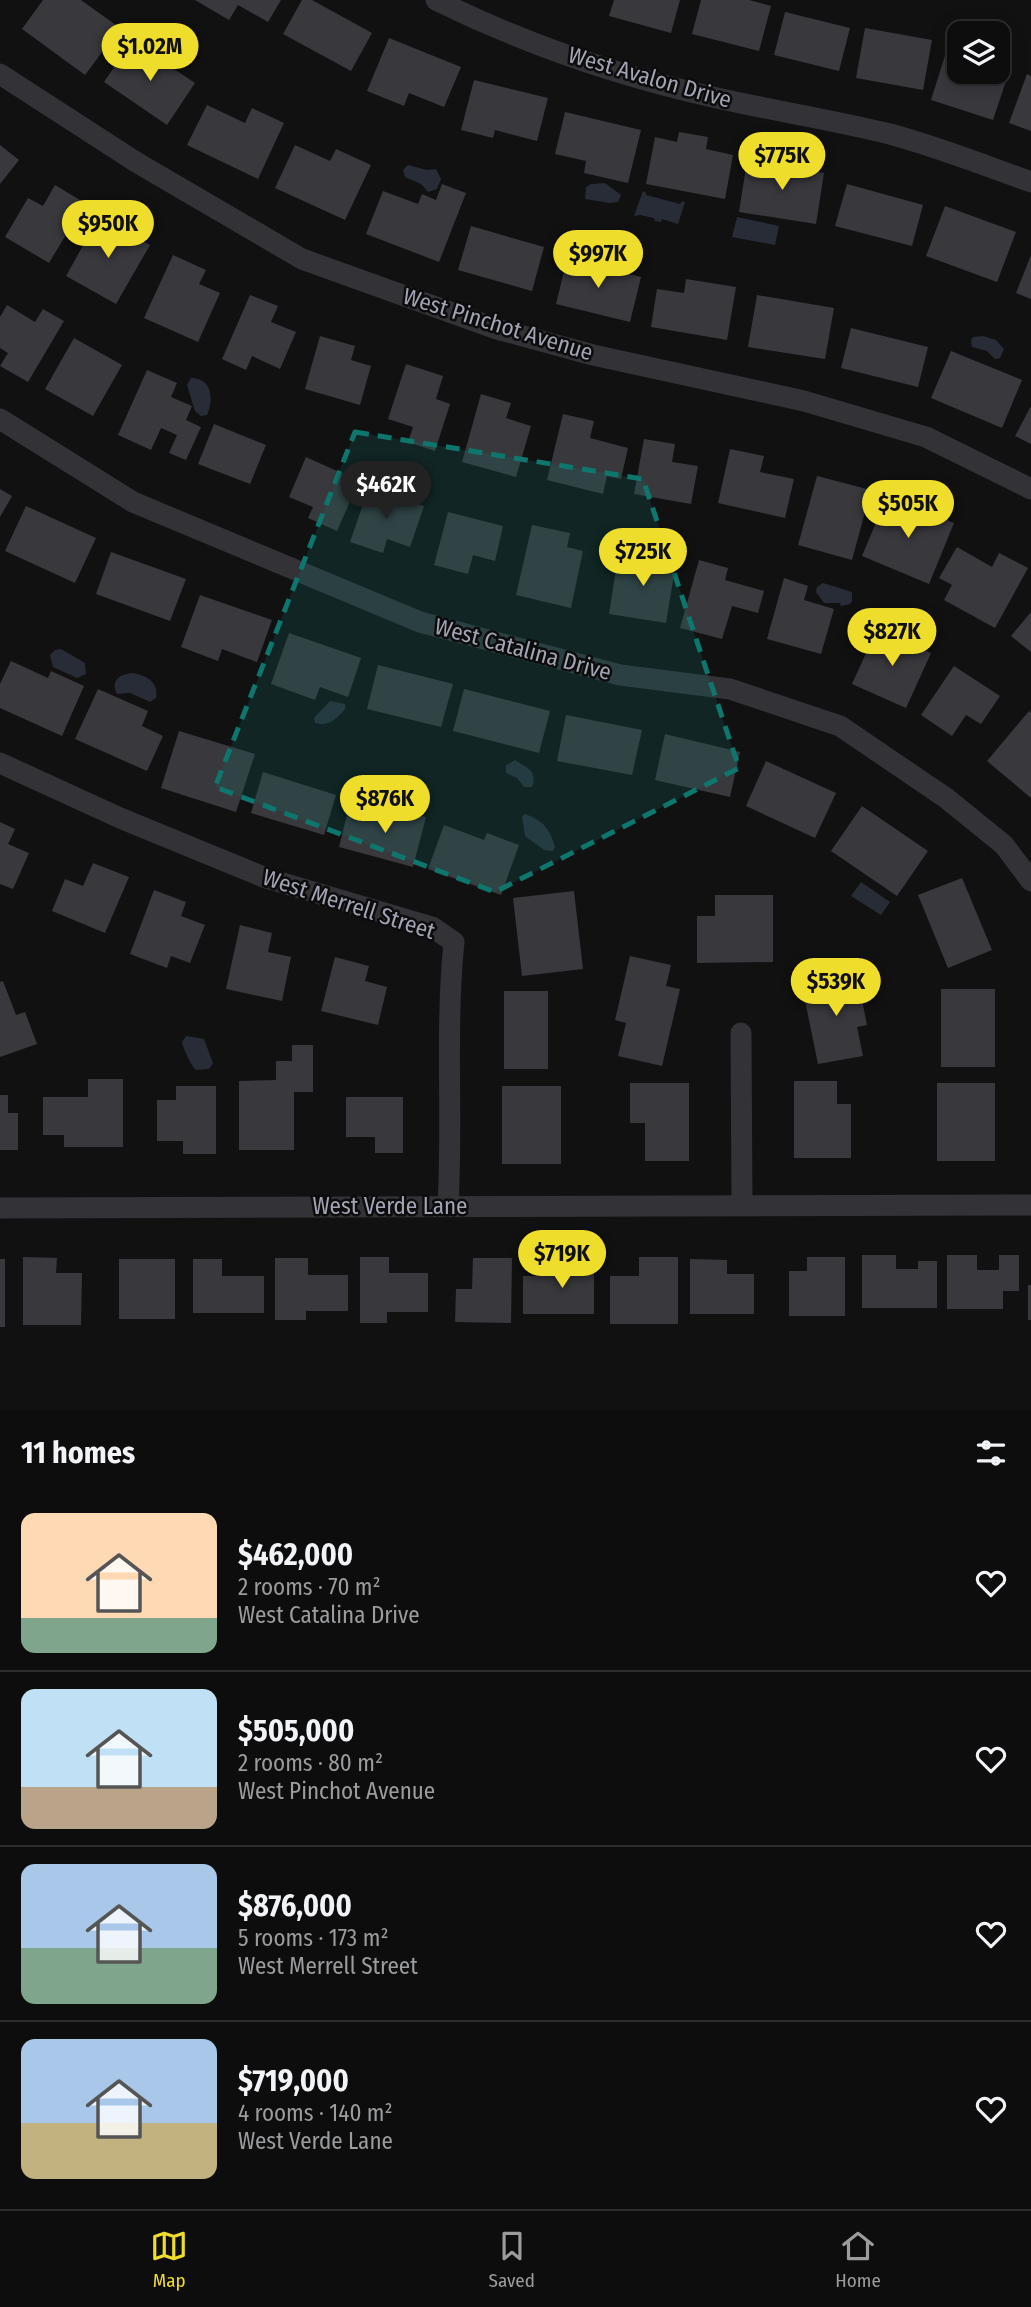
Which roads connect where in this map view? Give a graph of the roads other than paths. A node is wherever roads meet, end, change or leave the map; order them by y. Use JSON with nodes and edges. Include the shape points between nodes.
{"nodes":[{"id":1,"x":436,"y":0,"type":"edge"},
{"id":2,"x":0,"y":74,"type":"edge"},
{"id":3,"x":1031,"y":182,"type":"edge"},
{"id":4,"x":0,"y":419,"type":"edge"},
{"id":5,"x":1031,"y":489,"type":"edge"},
{"id":6,"x":0,"y":763,"type":"edge"},
{"id":7,"x":1031,"y":881,"type":"edge"},
{"id":8,"x":741,"y":1034,"type":"dead end"},
{"id":9,"x":448,"y":1205,"type":"junction"},
{"id":10,"x":742,"y":1205,"type":"junction"},
{"id":11,"x":1031,"y":1205,"type":"edge"},
{"id":12,"x":0,"y":1208,"type":"edge"}],
"edges":[{"from":1,"to":3,"type":"street","name":"West Avalon Drive","via":[[524,39],[639,79],[892,135]]},
{"from":2,"to":5,"type":"street","name":"West Pinchot Avenue","via":[[136,162],[302,259],[497,328],[593,355],[804,401],[926,437]]},
{"from":4,"to":7,"type":"street","name":"West Catalina Drive","via":[[134,502],[420,622],[620,675],[730,689],[840,726],[946,798],[1004,845]]},
{"from":6,"to":9,"type":"street","name":"West Merrell Street","via":[[266,878],[432,927],[454,942]]},
{"from":8,"to":10,"type":"street"},
{"from":9,"to":10,"type":"street","name":"West Verde Lane"},
{"from":9,"to":12,"type":"street","name":"West Verde Lane"},
{"from":10,"to":11,"type":"street","name":"West Verde Lane"}]}
